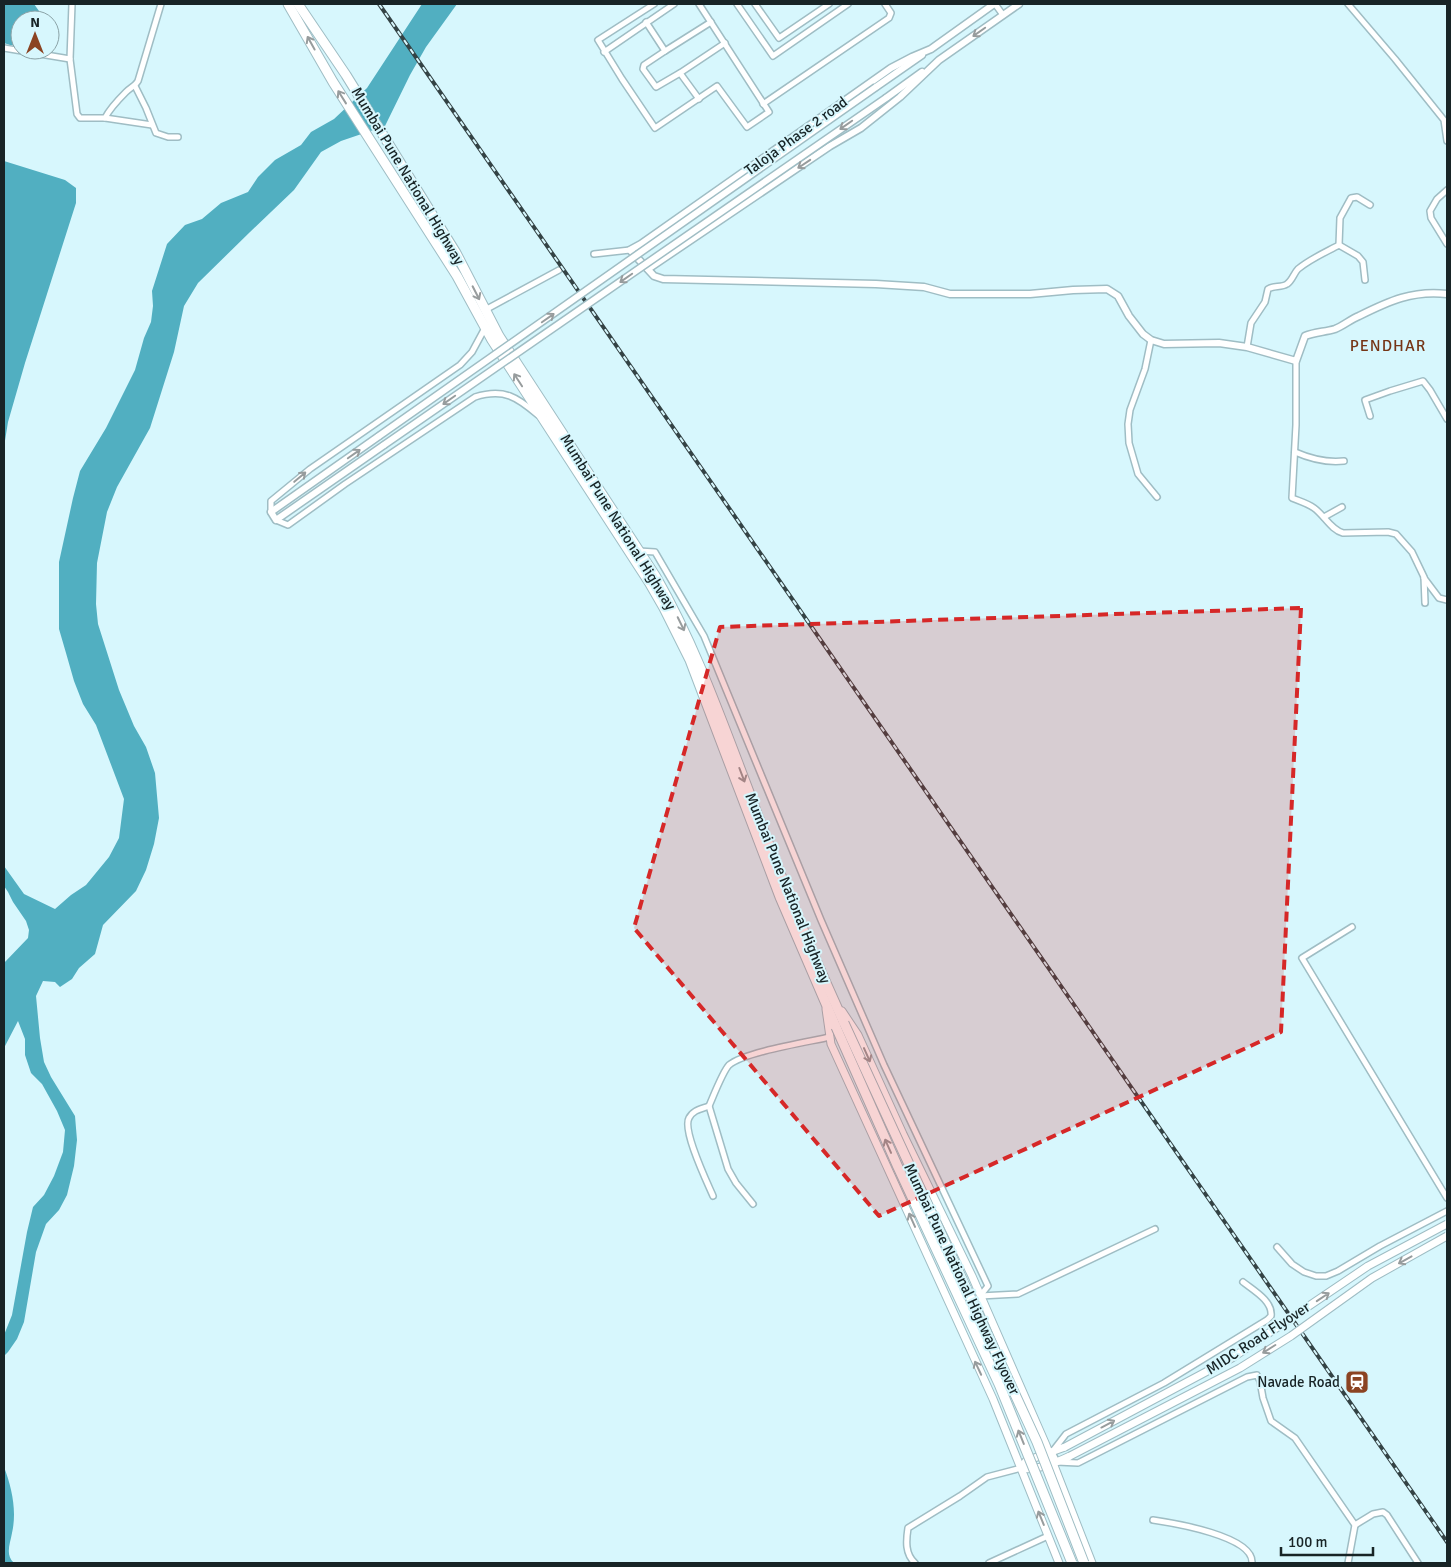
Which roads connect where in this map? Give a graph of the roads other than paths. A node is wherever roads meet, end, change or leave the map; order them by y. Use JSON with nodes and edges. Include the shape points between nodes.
{"nodes":[{"id":1,"x":72,"y":4,"type":"edge"},
{"id":2,"x":161,"y":4,"type":"edge"},
{"id":3,"x":288,"y":4,"type":"edge"},
{"id":4,"x":298,"y":4,"type":"edge"},
{"id":5,"x":654,"y":4,"type":"edge"},
{"id":6,"x":674,"y":4,"type":"edge"},
{"id":7,"x":699,"y":4,"type":"edge"},
{"id":8,"x":736,"y":4,"type":"edge"},
{"id":9,"x":755,"y":4,"type":"edge"},
{"id":10,"x":828,"y":4,"type":"edge"},
{"id":11,"x":848,"y":4,"type":"edge"},
{"id":12,"x":885,"y":4,"type":"edge"},
{"id":13,"x":994,"y":4,"type":"edge"},
{"id":14,"x":1019,"y":4,"type":"edge"},
{"id":15,"x":1349,"y":4,"type":"edge"},
{"id":16,"x":1003,"y":14,"type":"junction"},
{"id":17,"x":803,"y":21,"type":"junction"},
{"id":18,"x":646,"y":22,"type":"junction"},
{"id":19,"x":711,"y":22,"type":"junction"},
{"id":20,"x":810,"y":31,"type":"junction"},
{"id":21,"x":724,"y":43,"type":"junction"},
{"id":22,"x":4,"y":48,"type":"edge"},
{"id":23,"x":931,"y":49,"type":"junction"},
{"id":24,"x":665,"y":51,"type":"junction"},
{"id":25,"x":604,"y":52,"type":"junction"},
{"id":26,"x":70,"y":59,"type":"junction"},
{"id":27,"x":939,"y":60,"type":"junction"},
{"id":28,"x":680,"y":73,"type":"junction"},
{"id":29,"x":134,"y":86,"type":"junction"},
{"id":30,"x":698,"y":99,"type":"junction"},
{"id":31,"x":764,"y":104,"type":"junction"},
{"id":32,"x":105,"y":118,"type":"junction"},
{"id":33,"x":152,"y":125,"type":"junction"},
{"id":34,"x":178,"y":137,"type":"dead end"},
{"id":35,"x":1447,"y":141,"type":"edge"},
{"id":36,"x":1447,"y":190,"type":"edge"},
{"id":37,"x":1370,"y":205,"type":"dead end"},
{"id":38,"x":1447,"y":244,"type":"edge"},
{"id":39,"x":1339,"y":245,"type":"junction"},
{"id":40,"x":630,"y":250,"type":"junction"},
{"id":41,"x":594,"y":254,"type":"dead end"},
{"id":42,"x":648,"y":269,"type":"junction"},
{"id":43,"x":559,"y":270,"type":"dead end"},
{"id":44,"x":1365,"y":280,"type":"dead end"},
{"id":45,"x":1447,"y":294,"type":"edge"},
{"id":46,"x":482,"y":312,"type":"junction"},
{"id":47,"x":485,"y":328,"type":"junction"},
{"id":48,"x":1151,"y":340,"type":"junction"},
{"id":49,"x":1247,"y":347,"type":"junction"},
{"id":50,"x":1296,"y":361,"type":"junction"},
{"id":51,"x":1370,"y":416,"type":"dead end"},
{"id":52,"x":544,"y":420,"type":"junction"},
{"id":53,"x":1447,"y":420,"type":"edge"},
{"id":54,"x":1295,"y":452,"type":"junction"},
{"id":55,"x":1344,"y":461,"type":"dead end"},
{"id":56,"x":1157,"y":497,"type":"dead end"},
{"id":57,"x":1342,"y":506,"type":"dead end"},
{"id":58,"x":271,"y":512,"type":"junction"},
{"id":59,"x":1324,"y":517,"type":"junction"},
{"id":60,"x":276,"y":520,"type":"junction"},
{"id":61,"x":639,"y":551,"type":"junction"},
{"id":62,"x":1424,"y":577,"type":"junction"},
{"id":63,"x":1447,"y":600,"type":"edge"},
{"id":64,"x":1425,"y":603,"type":"dead end"},
{"id":65,"x":1352,"y":927,"type":"dead end"},
{"id":66,"x":829,"y":1000,"type":"junction"},
{"id":67,"x":840,"y":1025,"type":"junction"},
{"id":68,"x":830,"y":1037,"type":"junction"},
{"id":69,"x":709,"y":1106,"type":"junction"},
{"id":70,"x":713,"y":1196,"type":"dead end"},
{"id":71,"x":1447,"y":1198,"type":"edge"},
{"id":72,"x":754,"y":1204,"type":"dead end"},
{"id":73,"x":1447,"y":1211,"type":"edge"},
{"id":74,"x":1447,"y":1224,"type":"edge"},
{"id":75,"x":1155,"y":1229,"type":"dead end"},
{"id":76,"x":1447,"y":1236,"type":"edge"},
{"id":77,"x":1277,"y":1247,"type":"dead end"},
{"id":78,"x":1243,"y":1282,"type":"dead end"},
{"id":79,"x":980,"y":1296,"type":"junction"},
{"id":80,"x":1051,"y":1453,"type":"junction"},
{"id":81,"x":1055,"y":1463,"type":"junction"},
{"id":82,"x":1021,"y":1468,"type":"junction"},
{"id":83,"x":1153,"y":1520,"type":"dead end"},
{"id":84,"x":1355,"y":1525,"type":"junction"},
{"id":85,"x":1048,"y":1536,"type":"junction"},
{"id":86,"x":915,"y":1563,"type":"edge"},
{"id":87,"x":989,"y":1563,"type":"edge"},
{"id":88,"x":1059,"y":1563,"type":"edge"},
{"id":89,"x":1072,"y":1563,"type":"edge"},
{"id":90,"x":1084,"y":1563,"type":"edge"},
{"id":91,"x":1092,"y":1563,"type":"edge"},
{"id":92,"x":1252,"y":1563,"type":"edge"},
{"id":93,"x":1348,"y":1563,"type":"edge"},
{"id":94,"x":1418,"y":1563,"type":"edge"}],
"edges":[{"from":1,"to":26,"type":"street"},
{"from":2,"to":29,"type":"street"},
{"from":46,"to":3,"type":"highway","name":"Mumbai Pune National Highway","one_way":true,"via":[[333,82]]},
{"from":4,"to":46,"type":"highway","name":"Mumbai Pune National Highway","one_way":true,"via":[[456,253]]},
{"from":5,"to":25,"type":"street","via":[[598,40]]},
{"from":6,"to":18,"type":"street"},
{"from":7,"to":19,"type":"street"},
{"from":8,"to":20,"type":"street","via":[[773,56]]},
{"from":9,"to":17,"type":"street","via":[[779,38]]},
{"from":10,"to":17,"type":"street"},
{"from":11,"to":20,"type":"street"},
{"from":12,"to":31,"type":"street","via":[[891,13],[889,18]]},
{"from":13,"to":16,"type":"street"},
{"from":13,"to":23,"type":"street","name":"Taloja Phase 2 road"},
{"from":14,"to":16,"type":"street","name":"Taloja Phase 2 road"},
{"from":15,"to":35,"type":"street","via":[[1444,120]]},
{"from":16,"to":27,"type":"street","name":"Taloja Phase 2 road","one_way":true},
{"from":17,"to":20,"type":"street"},
{"from":18,"to":24,"type":"street"},
{"from":18,"to":25,"type":"street"},
{"from":19,"to":21,"type":"street"},
{"from":19,"to":24,"type":"street"},
{"from":21,"to":28,"type":"street"},
{"from":21,"to":31,"type":"street"},
{"from":22,"to":26,"type":"street"},
{"from":23,"to":40,"type":"street","name":"Taloja Phase 2 road","via":[[891,68]]},
{"from":58,"to":23,"type":"street","one_way":true,"bridge":true},
{"from":24,"to":28,"type":"street","via":[[644,65],[642,70],[656,87]]},
{"from":25,"to":30,"type":"street","via":[[656,128]]},
{"from":26,"to":32,"type":"street","via":[[78,117]]},
{"from":27,"to":42,"type":"street","name":"Taloja Phase 2 road","one_way":true,"via":[[861,128]]},
{"from":27,"to":60,"type":"street","one_way":true,"bridge":true},
{"from":28,"to":30,"type":"street"},
{"from":29,"to":32,"type":"street"},
{"from":29,"to":33,"type":"street"},
{"from":30,"to":31,"type":"street","via":[[718,86],[747,127],[769,114]]},
{"from":32,"to":33,"type":"street"},
{"from":33,"to":34,"type":"street","via":[[156,133]]},
{"from":36,"to":38,"type":"street","via":[[1430,211]]},
{"from":37,"to":39,"type":"street","via":[[1357,197],[1352,198],[1340,218]]},
{"from":39,"to":44,"type":"street","via":[[1363,262]]},
{"from":39,"to":49,"type":"street","via":[[1298,270],[1287,284],[1268,289],[1265,302],[1251,323]]},
{"from":40,"to":41,"type":"street","name":"Taloja Phase 2 road"},
{"from":40,"to":42,"type":"street"},
{"from":42,"to":48,"type":"street","via":[[663,279],[858,283],[924,287],[950,294],[1107,289],[1118,296],[1134,322]]},
{"from":43,"to":46,"type":"street"},
{"from":45,"to":50,"type":"street","via":[[1411,294],[1335,329],[1305,336]]},
{"from":46,"to":47,"type":"highway","name":"Mumbai Pune National Highway"},
{"from":46,"to":61,"type":"highway","name":"Mumbai Pune National Highway"},
{"from":52,"to":47,"type":"highway","name":"Mumbai Pune National Highway","one_way":true},
{"from":58,"to":47,"type":"street","one_way":true,"via":[[271,501],[310,469],[460,365],[472,352]]},
{"from":48,"to":49,"type":"street","via":[[1164,344],[1219,343]]},
{"from":48,"to":56,"type":"street","via":[[1128,424],[1129,443],[1138,474]]},
{"from":49,"to":50,"type":"street"},
{"from":50,"to":54,"type":"street"},
{"from":51,"to":53,"type":"street","via":[[1365,400],[1423,381]]},
{"from":52,"to":60,"type":"street","via":[[519,400],[502,394],[475,397],[288,525]]},
{"from":52,"to":66,"type":"highway","name":"Mumbai Pune National Highway","via":[[649,582],[690,660],[780,897]]},
{"from":54,"to":55,"type":"street","via":[[1322,461]]},
{"from":54,"to":59,"type":"street","via":[[1292,498],[1311,506]]},
{"from":57,"to":59,"type":"street"},
{"from":58,"to":60,"type":"street"},
{"from":59,"to":62,"type":"street","via":[[1338,532],[1396,534],[1412,552]]},
{"from":61,"to":66,"type":"highway","name":"Mumbai Pune National Highway","one_way":true,"via":[[671,604],[702,669]]},
{"from":61,"to":79,"type":"street","via":[[654,552],[704,636],[884,1065],[988,1286]]},
{"from":62,"to":63,"type":"street","via":[[1439,598]]},
{"from":62,"to":64,"type":"street"},
{"from":65,"to":71,"type":"street","via":[[1302,958]]},
{"from":66,"to":67,"type":"highway","name":"Mumbai Pune National Highway Flyover"},
{"from":66,"to":68,"type":"main road"},
{"from":66,"to":79,"type":"main road","one_way":true,"via":[[858,1035]]},
{"from":89,"to":67,"type":"highway","name":"Mumbai Pune National Highway Flyover","one_way":true,"bridge":true,"via":[[999,1384],[897,1165]]},
{"from":67,"to":90,"type":"highway","name":"Mumbai Pune National Highway Flyover","bridge":true,"via":[[1037,1442]]},
{"from":68,"to":69,"type":"street","via":[[737,1059],[728,1066]]},
{"from":82,"to":68,"type":"main road","one_way":true},
{"from":69,"to":70,"type":"street","via":[[696,1111],[687,1125]]},
{"from":69,"to":72,"type":"street","via":[[728,1169]]},
{"from":73,"to":77,"type":"street","via":[[1326,1276],[1304,1272]]},
{"from":80,"to":74,"type":"main road","name":"MIDC Road Flyover","one_way":true,"bridge":true,"via":[[1232,1358],[1368,1266]]},
{"from":75,"to":79,"type":"street","via":[[1018,1294]]},
{"from":76,"to":81,"type":"main road","name":"MIDC Road Flyover","one_way":true,"bridge":true,"via":[[1372,1278],[1240,1368]]},
{"from":78,"to":80,"type":"street","via":[[1270,1307],[1271,1316],[1267,1320],[1164,1383],[1066,1434]]},
{"from":79,"to":80,"type":"main road"},
{"from":80,"to":81,"type":"main road"},
{"from":80,"to":82,"type":"main road","name":"MIDC Road Flyover","via":[[1026,1462]]},
{"from":81,"to":82,"type":"main road","name":"MIDC Road Flyover","via":[[1030,1470]]},
{"from":81,"to":84,"type":"street","via":[[1078,1463],[1256,1375],[1271,1422],[1294,1438]]},
{"from":81,"to":91,"type":"main road"},
{"from":85,"to":82,"type":"main road","one_way":true},
{"from":82,"to":86,"type":"street","via":[[987,1477],[908,1528],[909,1558]]},
{"from":83,"to":92,"type":"street","via":[[1213,1533],[1250,1553]]},
{"from":84,"to":93,"type":"street"},
{"from":84,"to":94,"type":"street","via":[[1383,1512]]},
{"from":85,"to":87,"type":"street"},
{"from":85,"to":88,"type":"main road"}]}
